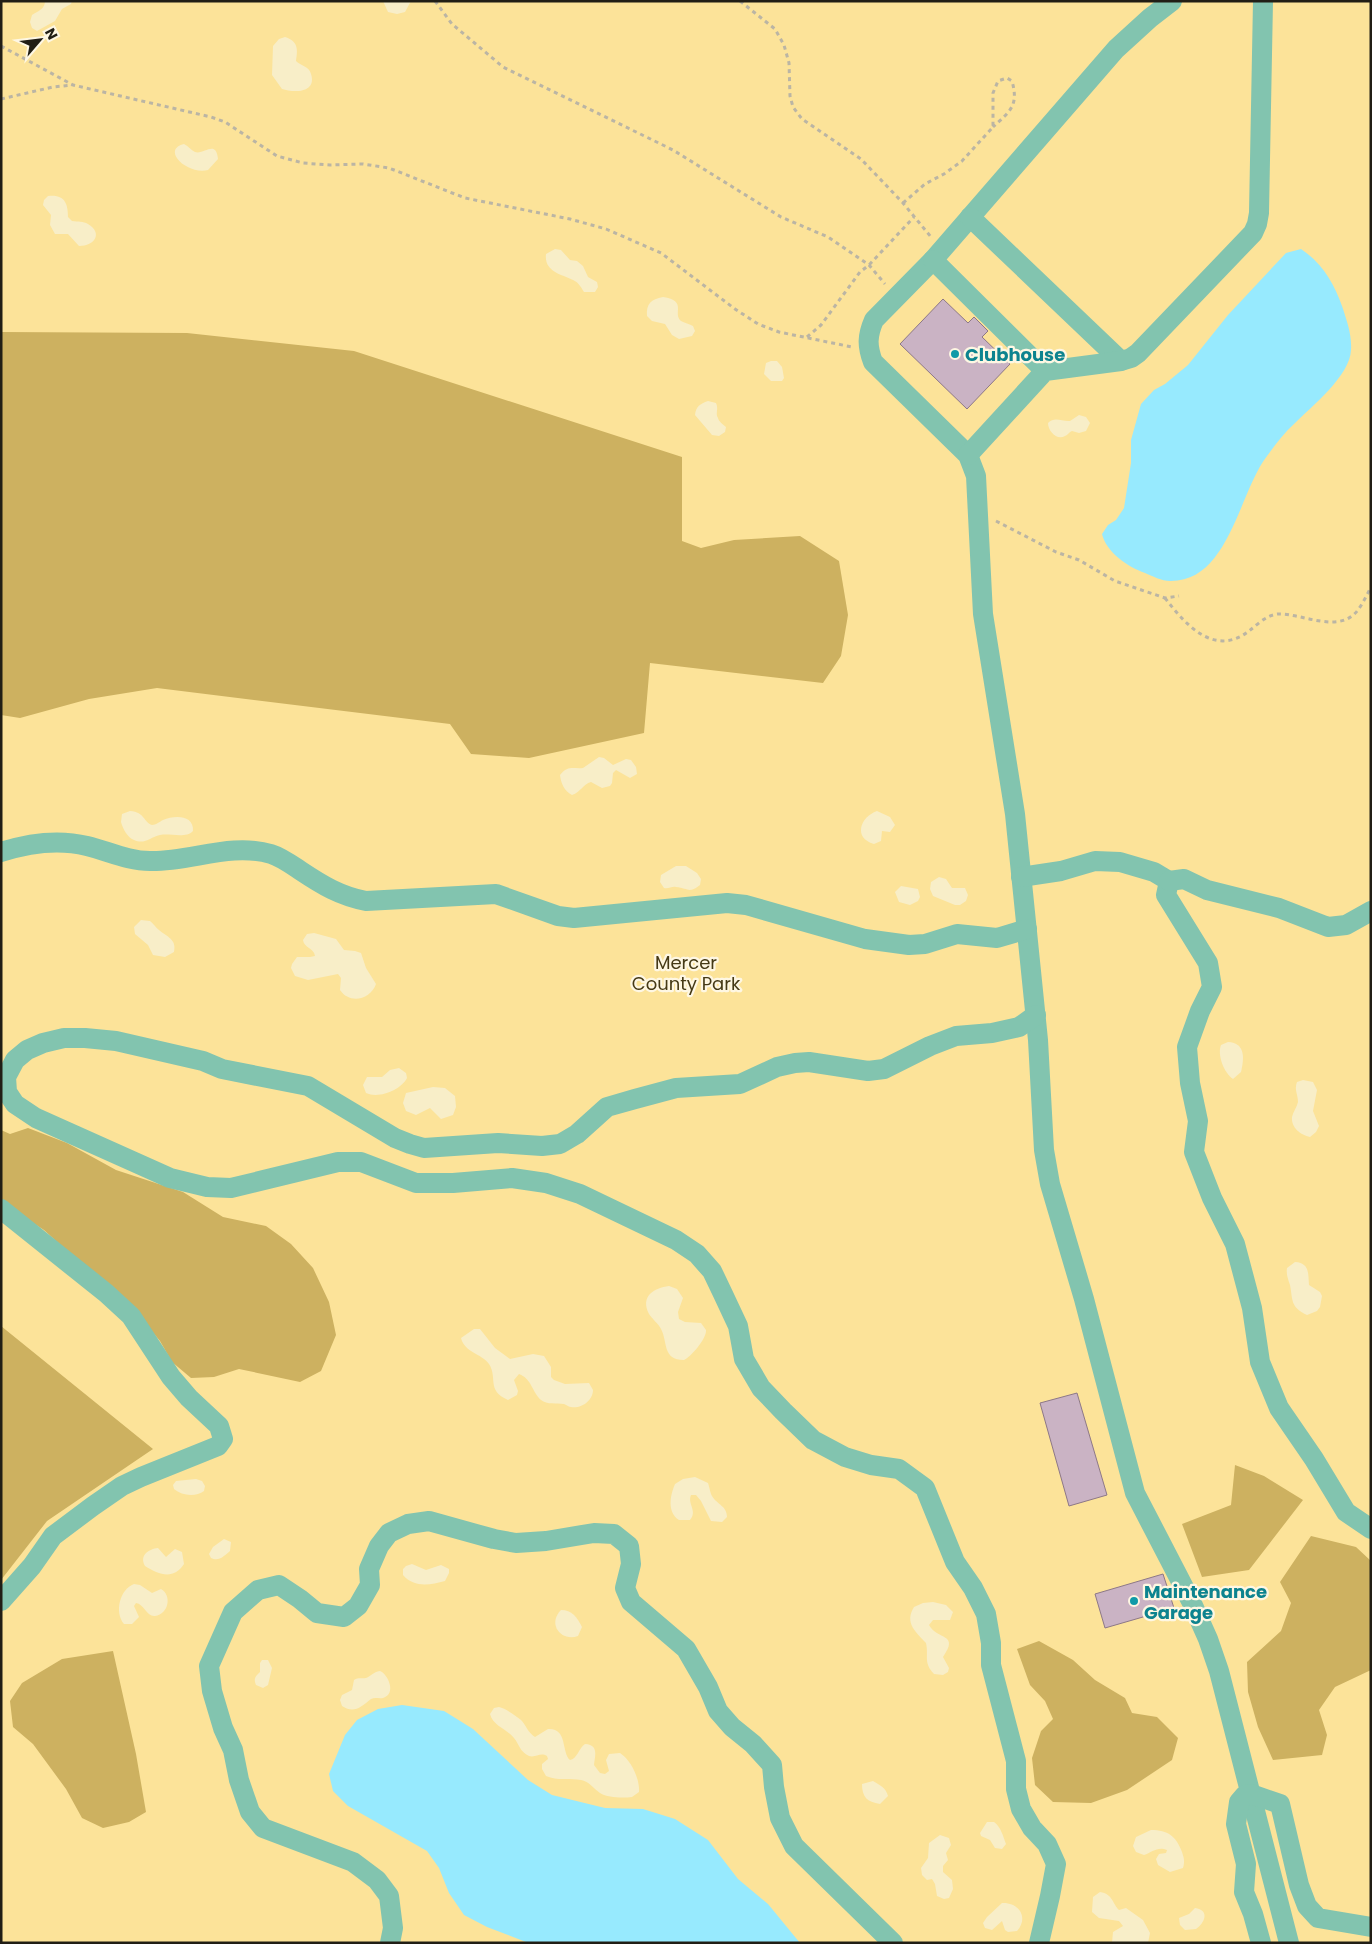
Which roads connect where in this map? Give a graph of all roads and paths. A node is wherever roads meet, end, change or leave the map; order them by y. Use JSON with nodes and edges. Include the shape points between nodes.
{"nodes":[{"id":1,"x":435,"y":1,"type":"edge"},
{"id":2,"x":740,"y":1,"type":"edge"},
{"id":3,"x":1172,"y":1,"type":"edge"},
{"id":4,"x":1263,"y":1,"type":"edge"},
{"id":5,"x":1,"y":46,"type":"edge"},
{"id":6,"x":73,"y":85,"type":"junction"},
{"id":7,"x":1,"y":99,"type":"edge"},
{"id":8,"x":992,"y":127,"type":"junction"},
{"id":9,"x":903,"y":204,"type":"junction"},
{"id":10,"x":914,"y":217,"type":"junction"},
{"id":11,"x":970,"y":217,"type":"junction"},
{"id":12,"x":937,"y":255,"type":"junction"},
{"id":13,"x":869,"y":265,"type":"junction"},
{"id":14,"x":896,"y":298,"type":"junction"},
{"id":15,"x":806,"y":337,"type":"junction"},
{"id":16,"x":868,"y":350,"type":"junction"},
{"id":17,"x":1121,"y":360,"type":"junction"},
{"id":18,"x":1045,"y":371,"type":"junction"},
{"id":19,"x":968,"y":455,"type":"junction"},
{"id":20,"x":978,"y":511,"type":"junction"},
{"id":21,"x":1371,"y":587,"type":"edge"},
{"id":22,"x":1179,"y":596,"type":"dead end"},
{"id":23,"x":1165,"y":598,"type":"junction"},
{"id":24,"x":1,"y":852,"type":"edge"},
{"id":25,"x":1021,"y":877,"type":"junction"},
{"id":26,"x":1169,"y":881,"type":"junction"},
{"id":27,"x":1371,"y":912,"type":"edge"},
{"id":28,"x":1027,"y":929,"type":"junction"},
{"id":29,"x":1036,"y":1015,"type":"junction"},
{"id":30,"x":1,"y":1209,"type":"edge"},
{"id":31,"x":1371,"y":1529,"type":"edge"},
{"id":32,"x":1,"y":1601,"type":"edge"},
{"id":33,"x":1251,"y":1794,"type":"junction"},
{"id":34,"x":1371,"y":1927,"type":"edge"},
{"id":35,"x":390,"y":1943,"type":"edge"},
{"id":36,"x":893,"y":1943,"type":"edge"},
{"id":37,"x":1039,"y":1943,"type":"edge"},
{"id":38,"x":1261,"y":1943,"type":"edge"},
{"id":39,"x":1288,"y":1943,"type":"edge"}],
"edges":[{"from":1,"to":13,"type":"path","via":[[452,24],[503,67],[672,150],[781,217],[828,237]]},
{"from":2,"to":9,"type":"path","via":[[775,29],[784,45],[793,107],[802,118],[861,159]]},
{"from":3,"to":11,"type":"lane","via":[[1116,49]]},
{"from":4,"to":17,"type":"lane","via":[[1257,224],[1253,233],[1138,353]]},
{"from":5,"to":6,"type":"path"},
{"from":6,"to":7,"type":"path","via":[[53,86]]},
{"from":6,"to":15,"type":"path","via":[[211,117],[286,159],[330,166],[363,164],[389,168],[465,198],[606,229],[661,253],[758,324]]},
{"from":8,"to":8,"type":"path","via":[[993,93],[998,81],[1007,78],[1012,81],[1014,103],[1010,112]]},
{"from":8,"to":9,"type":"path","via":[[962,161],[925,184]]},
{"from":9,"to":10,"type":"path"},
{"from":10,"to":12,"type":"path"},
{"from":10,"to":13,"type":"path"},
{"from":11,"to":12,"type":"lane"},
{"from":11,"to":17,"type":"lane"},
{"from":12,"to":14,"type":"lane"},
{"from":12,"to":18,"type":"lane"},
{"from":13,"to":14,"type":"path"},
{"from":13,"to":15,"type":"path","via":[[860,272],[821,325]]},
{"from":14,"to":16,"type":"lane","via":[[874,320],[868,335]]},
{"from":15,"to":16,"type":"path"},
{"from":16,"to":19,"type":"lane","via":[[873,362]]},
{"from":17,"to":18,"type":"lane"},
{"from":18,"to":19,"type":"lane"},
{"from":19,"to":20,"type":"lane","via":[[976,476]]},
{"from":20,"to":23,"type":"path","via":[[1115,581]]},
{"from":20,"to":25,"type":"lane","via":[[983,614]]},
{"from":21,"to":23,"type":"path","via":[[1357,612],[1344,620],[1327,622],[1293,614],[1275,614],[1230,640],[1212,640],[1195,631]]},
{"from":22,"to":23,"type":"path"},
{"from":24,"to":28,"type":"lane","via":[[62,841],[133,860],[151,861],[223,850],[250,851],[272,854],[345,897],[366,901],[496,894],[558,916],[574,918],[746,904],[865,939],[909,945],[925,944],[957,934],[997,938]]},
{"from":25,"to":26,"type":"lane","via":[[1061,871],[1095,861],[1120,862],[1154,872]]},
{"from":25,"to":28,"type":"lane"},
{"from":26,"to":27,"type":"lane","via":[[1184,879],[1207,890],[1279,908],[1328,927],[1346,925]]},
{"from":26,"to":31,"type":"lane","via":[[1166,895],[1208,963],[1212,987],[1187,1047],[1198,1121],[1194,1152],[1235,1244],[1252,1308],[1260,1362],[1279,1408],[1346,1512]]},
{"from":28,"to":29,"type":"lane"},
{"from":29,"to":33,"type":"lane","via":[[1044,1150],[1050,1184],[1135,1493],[1208,1638]]},
{"from":29,"to":37,"type":"lane","via":[[1019,1027],[956,1036],[884,1069],[868,1071],[809,1062],[795,1063],[777,1067],[740,1084],[676,1088],[607,1107],[577,1134],[560,1144],[542,1146],[498,1143],[424,1148],[388,1134],[308,1086],[222,1070],[203,1061],[100,1039],[64,1038],[43,1043],[15,1060],[6,1077],[7,1092],[15,1104],[36,1118],[170,1178],[207,1187],[231,1188],[338,1162],[361,1162],[416,1183],[529,1180],[580,1194],[676,1240],[697,1254],[712,1271],[738,1326],[744,1359],[761,1388],[783,1411],[813,1440],[845,1457],[899,1469],[925,1488],[955,1562],[986,1614],[991,1665],[1016,1761],[1020,1809],[1047,1844],[1056,1864]]},
{"from":30,"to":32,"type":"lane","via":[[131,1316],[171,1377],[219,1426],[223,1439],[218,1446],[122,1486],[93,1506],[53,1536]]},
{"from":33,"to":34,"type":"lane","via":[[1280,1804],[1306,1906],[1318,1918]]},
{"from":33,"to":38,"type":"lane","via":[[1239,1802],[1236,1824],[1246,1864],[1244,1892]]},
{"from":33,"to":39,"type":"lane"},
{"from":35,"to":36,"type":"lane","via":[[393,1928],[389,1896],[378,1880],[353,1862],[263,1828],[250,1812],[212,1691],[209,1666],[232,1612],[258,1590],[279,1585],[317,1613],[344,1617],[358,1606],[370,1585],[369,1569],[379,1546],[390,1533],[408,1524],[429,1521],[516,1543],[594,1533],[614,1534],[629,1546],[631,1564],[626,1588],[631,1602],[686,1649],[718,1711],[772,1765],[780,1818],[794,1846]]}]}
